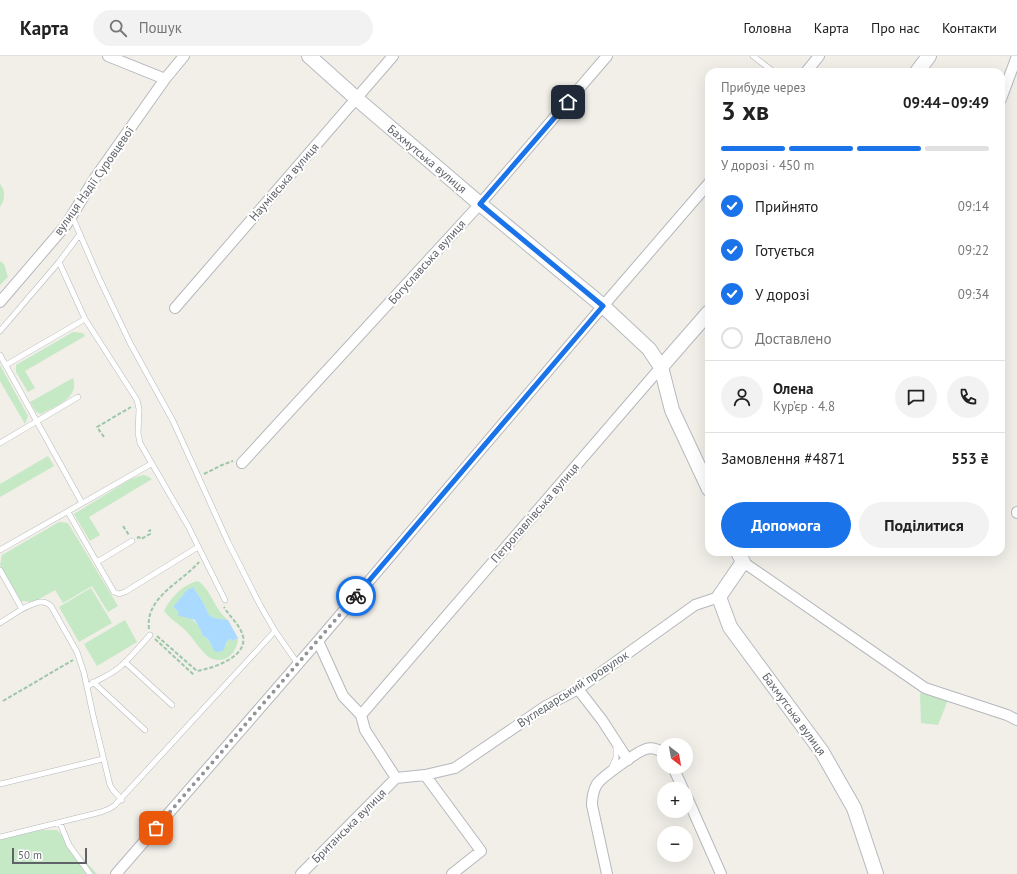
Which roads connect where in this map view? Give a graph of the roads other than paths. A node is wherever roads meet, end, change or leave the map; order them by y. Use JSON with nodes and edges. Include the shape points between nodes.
{"nodes":[{"id":1,"x":108,"y":56,"type":"edge"},
{"id":2,"x":184,"y":56,"type":"edge"},
{"id":3,"x":309,"y":56,"type":"edge"},
{"id":4,"x":393,"y":56,"type":"edge"},
{"id":5,"x":607,"y":56,"type":"edge"},
{"id":6,"x":753,"y":56,"type":"edge"},
{"id":7,"x":820,"y":56,"type":"edge"},
{"id":8,"x":929,"y":56,"type":"edge"},
{"id":9,"x":1017,"y":56,"type":"edge"},
{"id":10,"x":769,"y":68,"type":"edge"},
{"id":11,"x":810,"y":68,"type":"edge"},
{"id":12,"x":920,"y":68,"type":"edge"},
{"id":13,"x":165,"y":79,"type":"junction"},
{"id":14,"x":1005,"y":88,"type":"edge"},
{"id":15,"x":357,"y":99,"type":"junction"},
{"id":16,"x":705,"y":188,"type":"edge"},
{"id":17,"x":480,"y":204,"type":"junction"},
{"id":18,"x":72,"y":216,"type":"junction"},
{"id":19,"x":80,"y":234,"type":"junction"},
{"id":20,"x":59,"y":262,"type":"junction"},
{"id":21,"x":0,"y":302,"type":"edge"},
{"id":22,"x":603,"y":306,"type":"junction"},
{"id":23,"x":175,"y":308,"type":"dead end"},
{"id":24,"x":705,"y":317,"type":"edge"},
{"id":25,"x":85,"y":319,"type":"junction"},
{"id":26,"x":0,"y":331,"type":"edge"},
{"id":27,"x":0,"y":355,"type":"edge"},
{"id":28,"x":6,"y":365,"type":"junction"},
{"id":29,"x":661,"y":367,"type":"junction"},
{"id":30,"x":78,"y":397,"type":"dead end"},
{"id":31,"x":36,"y":421,"type":"junction"},
{"id":32,"x":0,"y":443,"type":"edge"},
{"id":33,"x":242,"y":463,"type":"road end"},
{"id":34,"x":151,"y":464,"type":"junction"},
{"id":35,"x":705,"y":480,"type":"edge"},
{"id":36,"x":82,"y":504,"type":"junction"},
{"id":37,"x":68,"y":512,"type":"junction"},
{"id":38,"x":132,"y":541,"type":"road end"},
{"id":39,"x":198,"y":547,"type":"junction"},
{"id":40,"x":0,"y":550,"type":"edge"},
{"id":41,"x":740,"y":557,"type":"edge"},
{"id":42,"x":97,"y":562,"type":"junction"},
{"id":43,"x":0,"y":570,"type":"edge"},
{"id":44,"x":719,"y":597,"type":"junction"},
{"id":45,"x":225,"y":598,"type":"road end"},
{"id":46,"x":22,"y":610,"type":"junction"},
{"id":47,"x":0,"y":623,"type":"edge"},
{"id":48,"x":275,"y":631,"type":"junction"},
{"id":49,"x":152,"y":636,"type":"road end"},
{"id":50,"x":318,"y":641,"type":"junction"},
{"id":51,"x":125,"y":662,"type":"junction"},
{"id":52,"x":298,"y":664,"type":"junction"},
{"id":53,"x":93,"y":682,"type":"junction"},
{"id":54,"x":87,"y":687,"type":"junction"},
{"id":55,"x":578,"y":689,"type":"junction"},
{"id":56,"x":172,"y":705,"type":"dead end"},
{"id":57,"x":362,"y":715,"type":"junction"},
{"id":58,"x":1017,"y":720,"type":"edge"},
{"id":59,"x":145,"y":730,"type":"dead end"},
{"id":60,"x":615,"y":739,"type":"junction"},
{"id":61,"x":657,"y":749,"type":"edge"},
{"id":62,"x":103,"y":759,"type":"junction"},
{"id":63,"x":628,"y":760,"type":"junction"},
{"id":64,"x":609,"y":773,"type":"junction"},
{"id":65,"x":425,"y":775,"type":"junction"},
{"id":66,"x":396,"y":778,"type":"junction"},
{"id":67,"x":0,"y":784,"type":"edge"},
{"id":68,"x":122,"y":800,"type":"junction"},
{"id":69,"x":693,"y":811,"type":"edge"},
{"id":70,"x":60,"y":823,"type":"junction"},
{"id":71,"x":0,"y":837,"type":"edge"},
{"id":72,"x":90,"y":874,"type":"edge"},
{"id":73,"x":116,"y":874,"type":"edge"},
{"id":74,"x":301,"y":874,"type":"edge"},
{"id":75,"x":452,"y":874,"type":"edge"},
{"id":76,"x":607,"y":874,"type":"edge"},
{"id":77,"x":722,"y":874,"type":"edge"},
{"id":78,"x":876,"y":874,"type":"edge"}],
"edges":[{"from":1,"to":13,"type":"street"},
{"from":2,"to":13,"type":"street","name":"вулиця Надії Суровцевої"},
{"from":3,"to":15,"type":"street","name":"Бахмутська вулиця"},
{"from":4,"to":15,"type":"street","name":"Наумівська вулиця"},
{"from":5,"to":17,"type":"street","name":"Богуславська вулиця"},
{"from":6,"to":10,"type":"lane"},
{"from":7,"to":11,"type":"street"},
{"from":8,"to":12,"type":"street"},
{"from":9,"to":14,"type":"street"},
{"from":13,"to":18,"type":"street","name":"вулиця Надії Суровцевої","via":[[95,178]]},
{"from":15,"to":17,"type":"street","name":"Бахмутська вулиця"},
{"from":15,"to":23,"type":"street","name":"Наумівська вулиця"},
{"from":16,"to":22,"type":"street"},
{"from":17,"to":22,"type":"street","name":"Бахмутська вулиця"},
{"from":17,"to":33,"type":"street","name":"Богуславська вулиця"},
{"from":18,"to":19,"type":"lane"},
{"from":18,"to":21,"type":"street","name":"вулиця Надії Суровцевої"},
{"from":19,"to":20,"type":"lane"},
{"from":19,"to":48,"type":"lane","via":[[130,343],[173,421],[228,542]]},
{"from":20,"to":25,"type":"lane"},
{"from":20,"to":26,"type":"lane"},
{"from":22,"to":29,"type":"street","name":"Бахмутська вулиця","via":[[649,349]]},
{"from":22,"to":50,"type":"street"},
{"from":24,"to":29,"type":"street","name":"Петропавлівська вулиця"},
{"from":25,"to":28,"type":"lane"},
{"from":25,"to":34,"type":"lane","via":[[138,403],[139,439]]},
{"from":27,"to":28,"type":"lane"},
{"from":28,"to":31,"type":"lane"},
{"from":29,"to":35,"type":"street","name":"Бахмутська вулиця","via":[[672,410]]},
{"from":29,"to":57,"type":"street","name":"Петропавлівська вулиця"},
{"from":30,"to":31,"type":"lane"},
{"from":31,"to":32,"type":"lane"},
{"from":31,"to":36,"type":"lane"},
{"from":34,"to":36,"type":"lane"},
{"from":34,"to":39,"type":"lane"},
{"from":36,"to":37,"type":"lane"},
{"from":37,"to":40,"type":"lane"},
{"from":37,"to":42,"type":"lane"},
{"from":38,"to":42,"type":"lane"},
{"from":39,"to":42,"type":"lane","via":[[119,594],[114,592]]},
{"from":39,"to":45,"type":"lane"},
{"from":41,"to":44,"type":"street"},
{"from":41,"to":58,"type":"street","via":[[925,688]]},
{"from":43,"to":46,"type":"lane"},
{"from":44,"to":55,"type":"street","name":"Вугледарський провулок","via":[[695,605]]},
{"from":44,"to":78,"type":"street","name":"Бахмутська вулиця","via":[[730,627],[822,752],[854,808]]},
{"from":46,"to":47,"type":"lane"},
{"from":46,"to":54,"type":"lane","via":[[40,601],[49,603],[78,657]]},
{"from":48,"to":52,"type":"lane"},
{"from":48,"to":68,"type":"lane"},
{"from":49,"to":51,"type":"lane"},
{"from":50,"to":52,"type":"street"},
{"from":50,"to":57,"type":"street","name":"Британська вулиця","via":[[343,696]]},
{"from":51,"to":53,"type":"lane","via":[[113,672]]},
{"from":51,"to":56,"type":"lane"},
{"from":52,"to":73,"type":"street"},
{"from":53,"to":54,"type":"lane"},
{"from":53,"to":59,"type":"lane"},
{"from":54,"to":62,"type":"lane"},
{"from":55,"to":60,"type":"street"},
{"from":55,"to":65,"type":"street","name":"Вугледарський провулок","via":[[546,706],[455,768]]},
{"from":57,"to":66,"type":"street","name":"Британська вулиця","via":[[365,730]]},
{"from":60,"to":63,"type":"street"},
{"from":60,"to":64,"type":"lane","via":[[616,758]]},
{"from":61,"to":63,"type":"street","via":[[646,749]]},
{"from":62,"to":67,"type":"lane"},
{"from":62,"to":68,"type":"lane","via":[[110,786]]},
{"from":63,"to":64,"type":"street"},
{"from":64,"to":76,"type":"street","via":[[598,784],[593,794],[592,805]]},
{"from":65,"to":66,"type":"street","name":"Британська вулиця"},
{"from":65,"to":75,"type":"street","via":[[481,851]]},
{"from":66,"to":74,"type":"street","name":"Британська вулиця"},
{"from":68,"to":70,"type":"lane","via":[[109,809]]},
{"from":69,"to":77,"type":"street"},
{"from":70,"to":71,"type":"lane"},
{"from":70,"to":72,"type":"lane","via":[[70,845]]}]}
